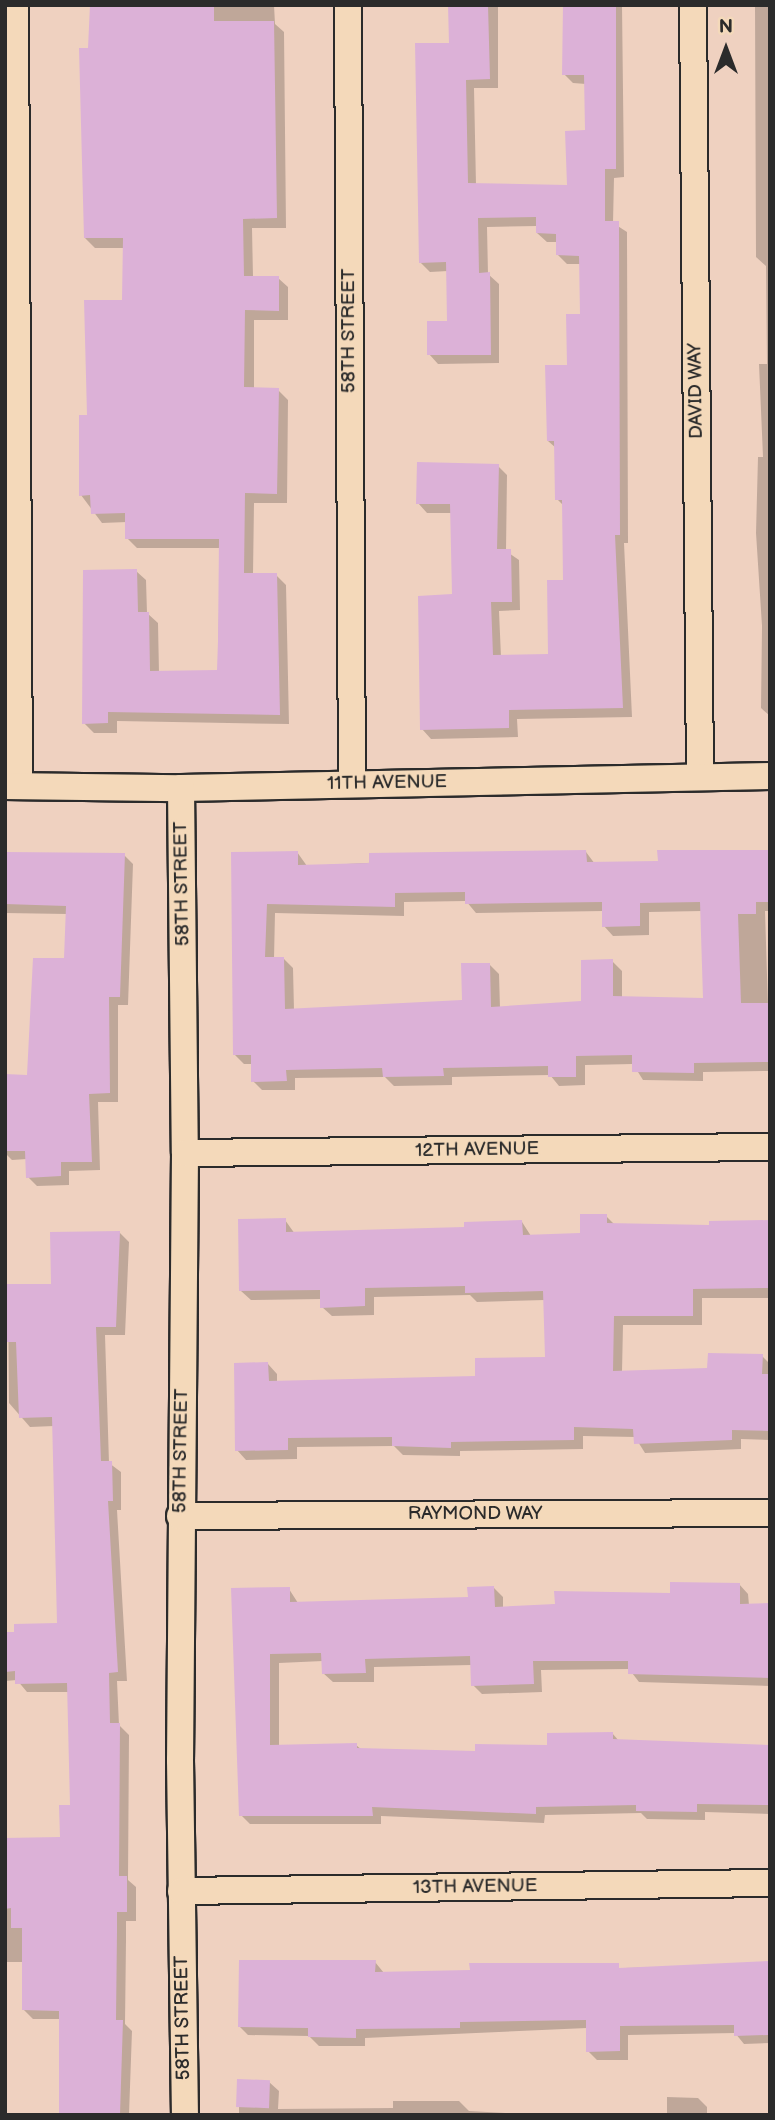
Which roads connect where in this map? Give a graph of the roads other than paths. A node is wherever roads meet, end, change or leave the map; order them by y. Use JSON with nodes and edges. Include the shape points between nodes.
{"nodes":[{"id":1,"x":15,"y":5,"type":"edge"},
{"id":2,"x":348,"y":5,"type":"edge"},
{"id":3,"x":693,"y":5,"type":"edge"},
{"id":4,"x":770,"y":776,"type":"edge"},
{"id":5,"x":700,"y":778,"type":"junction"},
{"id":6,"x":352,"y":783,"type":"junction"},
{"id":7,"x":12,"y":786,"type":"edge"},
{"id":8,"x":181,"y":788,"type":"junction"},
{"id":9,"x":770,"y":1147,"type":"edge"},
{"id":10,"x":185,"y":1153,"type":"junction"},
{"id":11,"x":770,"y":1513,"type":"edge"},
{"id":12,"x":180,"y":1516,"type":"junction"},
{"id":13,"x":770,"y":1883,"type":"edge"},
{"id":14,"x":181,"y":1891,"type":"junction"},
{"id":15,"x":185,"y":2115,"type":"edge"}],
"edges":[{"from":1,"to":7,"type":"street"},
{"from":2,"to":6,"type":"street","name":"58TH STREET"},
{"from":3,"to":5,"type":"street","name":"DAVID WAY"},
{"from":4,"to":5,"type":"street","name":"11TH AVENUE"},
{"from":5,"to":6,"type":"street","name":"11TH AVENUE"},
{"from":6,"to":8,"type":"street","name":"11TH AVENUE"},
{"from":7,"to":8,"type":"street","name":"11TH AVENUE"},
{"from":8,"to":10,"type":"street","name":"58TH STREET"},
{"from":9,"to":10,"type":"street","name":"12TH AVENUE"},
{"from":10,"to":12,"type":"street","name":"58TH STREET"},
{"from":11,"to":12,"type":"street","name":"RAYMOND WAY"},
{"from":12,"to":14,"type":"street","name":"58TH STREET"},
{"from":13,"to":14,"type":"street","name":"13TH AVENUE"},
{"from":14,"to":15,"type":"street","name":"58TH STREET"}]}
